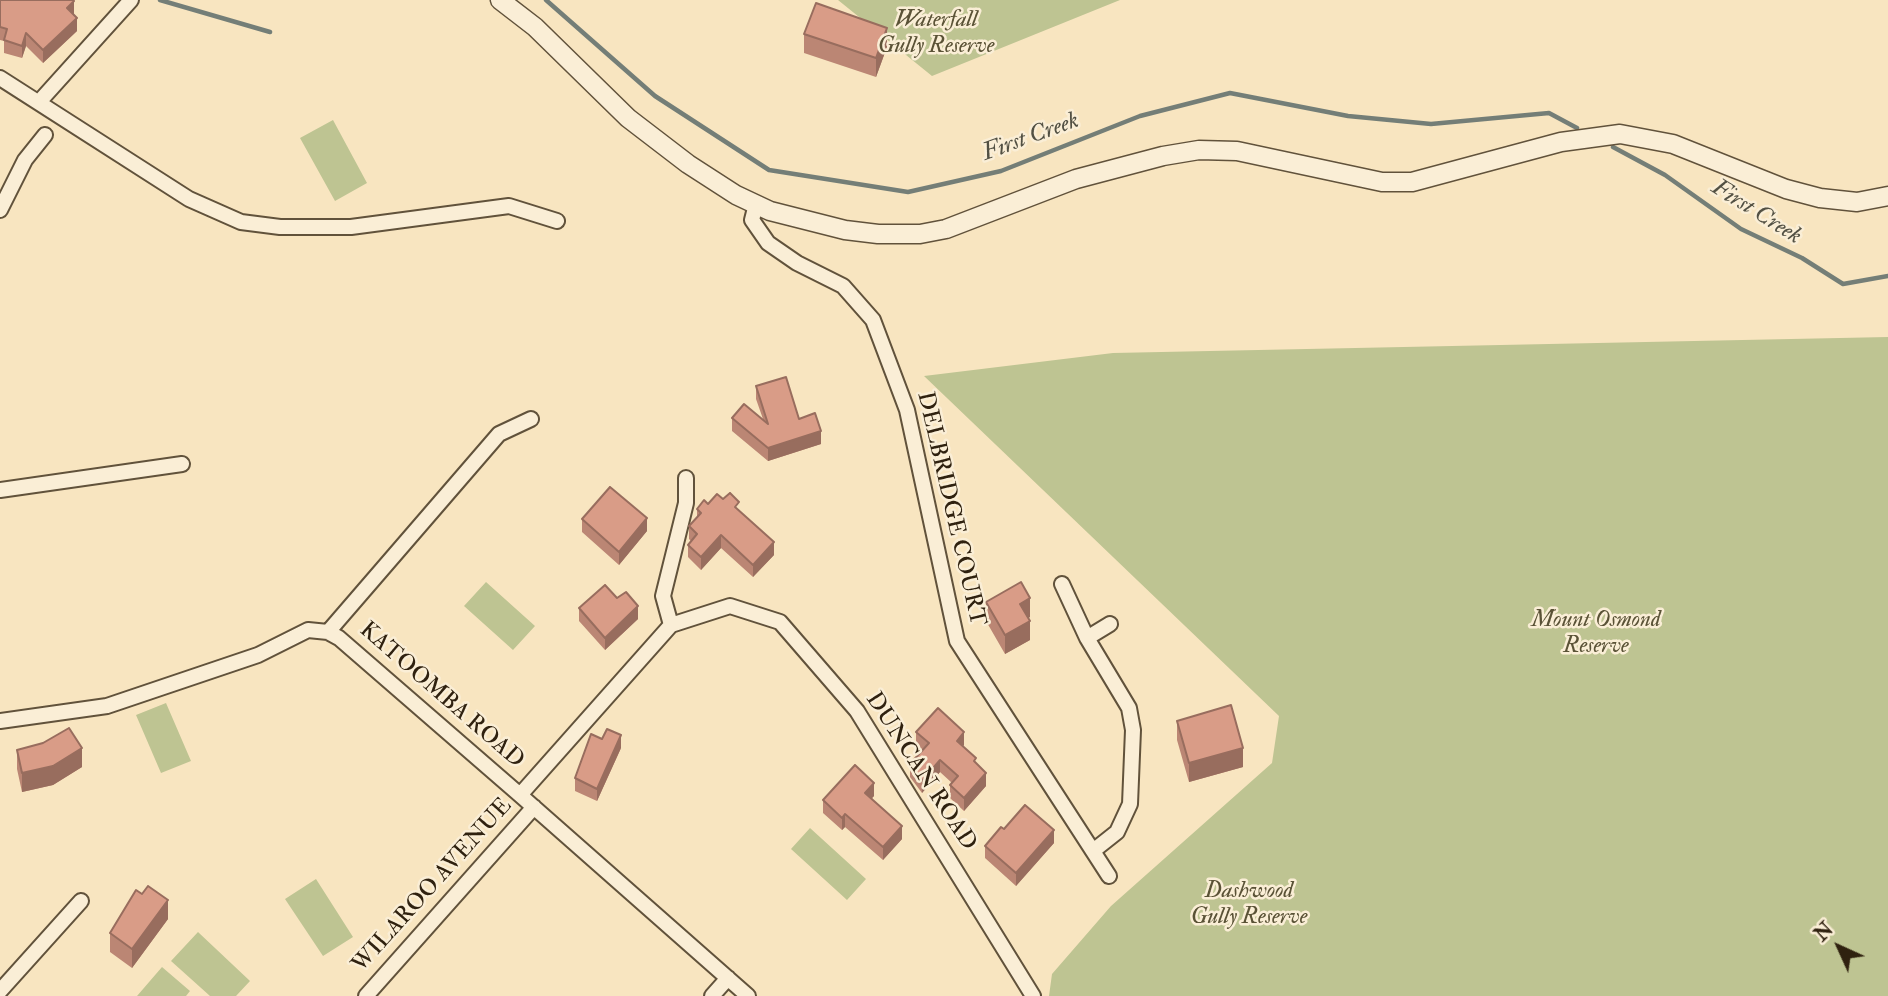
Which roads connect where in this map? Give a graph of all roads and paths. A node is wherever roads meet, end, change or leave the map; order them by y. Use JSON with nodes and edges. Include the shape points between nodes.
{"nodes":[{"id":1,"x":500,"y":0,"type":"edge"},
{"id":2,"x":129,"y":4,"type":"edge"},
{"id":3,"x":0,"y":78,"type":"edge"},
{"id":4,"x":39,"y":103,"type":"junction"},
{"id":5,"x":45,"y":135,"type":"dead end"},
{"id":6,"x":1888,"y":196,"type":"edge"},
{"id":7,"x":755,"y":204,"type":"junction"},
{"id":8,"x":0,"y":211,"type":"edge"},
{"id":9,"x":557,"y":221,"type":"dead end"},
{"id":10,"x":531,"y":419,"type":"dead end"},
{"id":11,"x":182,"y":464,"type":"dead end"},
{"id":12,"x":686,"y":478,"type":"dead end"},
{"id":13,"x":0,"y":490,"type":"edge"},
{"id":14,"x":1062,"y":584,"type":"dead end"},
{"id":15,"x":1110,"y":624,"type":"dead end"},
{"id":16,"x":670,"y":625,"type":"junction"},
{"id":17,"x":328,"y":632,"type":"junction"},
{"id":18,"x":1087,"y":638,"type":"junction"},
{"id":19,"x":0,"y":721,"type":"edge"},
{"id":20,"x":520,"y":795,"type":"junction"},
{"id":21,"x":534,"y":807,"type":"junction"},
{"id":22,"x":1093,"y":850,"type":"junction"},
{"id":23,"x":1109,"y":876,"type":"dead end"},
{"id":24,"x":81,"y":901,"type":"dead end"},
{"id":25,"x":728,"y":978,"type":"junction"},
{"id":26,"x":0,"y":990,"type":"edge"},
{"id":27,"x":366,"y":996,"type":"edge"},
{"id":28,"x":712,"y":996,"type":"edge"},
{"id":29,"x":748,"y":996,"type":"edge"},
{"id":30,"x":1033,"y":996,"type":"edge"}],
"edges":[{"from":1,"to":7,"type":"street","via":[[535,27],[628,118],[688,164]]},
{"from":2,"to":4,"type":"street"},
{"from":3,"to":4,"type":"street"},
{"from":4,"to":9,"type":"street","via":[[189,199],[241,222],[351,227],[509,206]]},
{"from":5,"to":8,"type":"street","via":[[25,160]]},
{"from":6,"to":7,"type":"street","via":[[1857,202],[1820,198],[1673,144],[1620,134],[1561,142],[1412,182],[1382,182],[1237,151],[1199,150],[1076,179],[946,229],[920,234],[845,230]]},
{"from":7,"to":22,"type":"street","name":"DELBRIDGE COURT","via":[[752,220],[768,243],[843,286],[873,320],[907,410],[957,641]]},
{"from":10,"to":17,"type":"street","via":[[499,434]]},
{"from":11,"to":13,"type":"street"},
{"from":12,"to":16,"type":"street","via":[[686,503],[663,596]]},
{"from":14,"to":18,"type":"street"},
{"from":15,"to":18,"type":"street"},
{"from":16,"to":20,"type":"street"},
{"from":16,"to":30,"type":"street","name":"DUNCAN ROAD","via":[[730,606],[780,622],[857,712]]},
{"from":17,"to":19,"type":"street","name":"KATOOMBA ROAD","via":[[308,630],[258,655],[107,706]]},
{"from":17,"to":20,"type":"street","name":"KATOOMBA ROAD"},
{"from":18,"to":22,"type":"street","via":[[1129,708],[1133,730],[1130,804],[1117,832]]},
{"from":20,"to":21,"type":"street","name":"KATOOMBA ROAD"},
{"from":21,"to":25,"type":"street","name":"KATOOMBA ROAD"},
{"from":21,"to":27,"type":"street","name":"WILAROO AVENUE"},
{"from":22,"to":23,"type":"street","name":"DELBRIDGE COURT"},
{"from":24,"to":26,"type":"street"},
{"from":25,"to":28,"type":"street"},
{"from":25,"to":29,"type":"street","name":"KATOOMBA ROAD"}]}
